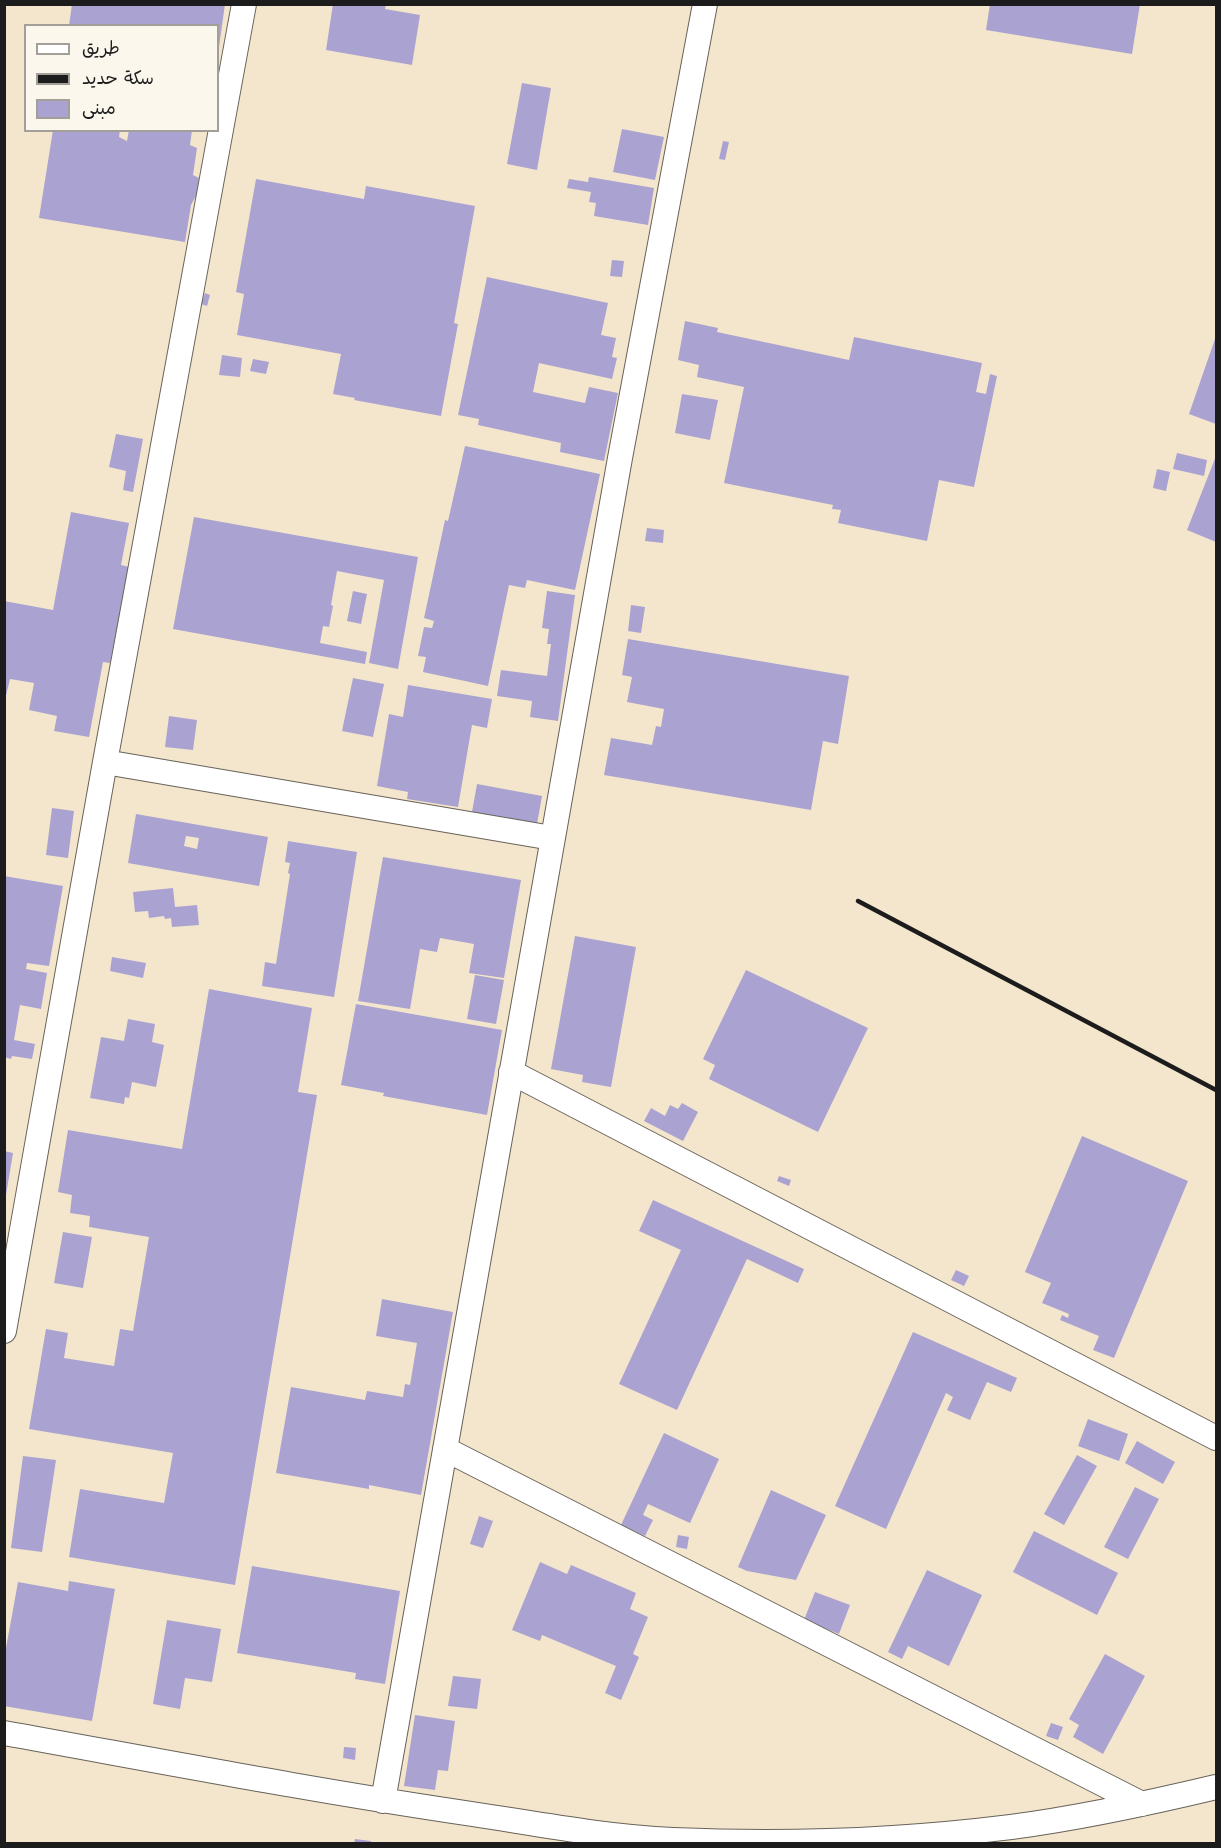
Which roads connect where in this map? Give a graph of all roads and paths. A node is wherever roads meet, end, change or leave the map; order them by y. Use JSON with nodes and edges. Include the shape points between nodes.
{"nodes":[{"id":1,"x":244,"y":4,"type":"edge"},
{"id":2,"x":705,"y":4,"type":"edge"},
{"id":3,"x":105,"y":762,"type":"junction"},
{"id":4,"x":552,"y":838,"type":"junction"},
{"id":5,"x":511,"y":1072,"type":"junction"},
{"id":6,"x":4,"y":1331,"type":"edge"},
{"id":7,"x":1216,"y":1438,"type":"edge"},
{"id":8,"x":445,"y":1449,"type":"junction"},
{"id":9,"x":4,"y":1733,"type":"edge"},
{"id":10,"x":1216,"y":1787,"type":"edge"},
{"id":11,"x":383,"y":1801,"type":"junction"},
{"id":12,"x":1142,"y":1804,"type":"junction"}],
"edges":[{"from":1,"to":3,"type":"street"},
{"from":2,"to":4,"type":"street"},
{"from":3,"to":4,"type":"street"},
{"from":3,"to":6,"type":"street"},
{"from":4,"to":5,"type":"street"},
{"from":5,"to":7,"type":"street"},
{"from":5,"to":8,"type":"street"},
{"from":8,"to":11,"type":"street"},
{"from":8,"to":12,"type":"street"},
{"from":9,"to":11,"type":"street"},
{"from":10,"to":12,"type":"street"},
{"from":11,"to":12,"type":"street","via":[[602,1833],[670,1840],[773,1843],[898,1838],[1012,1827]]}]}
